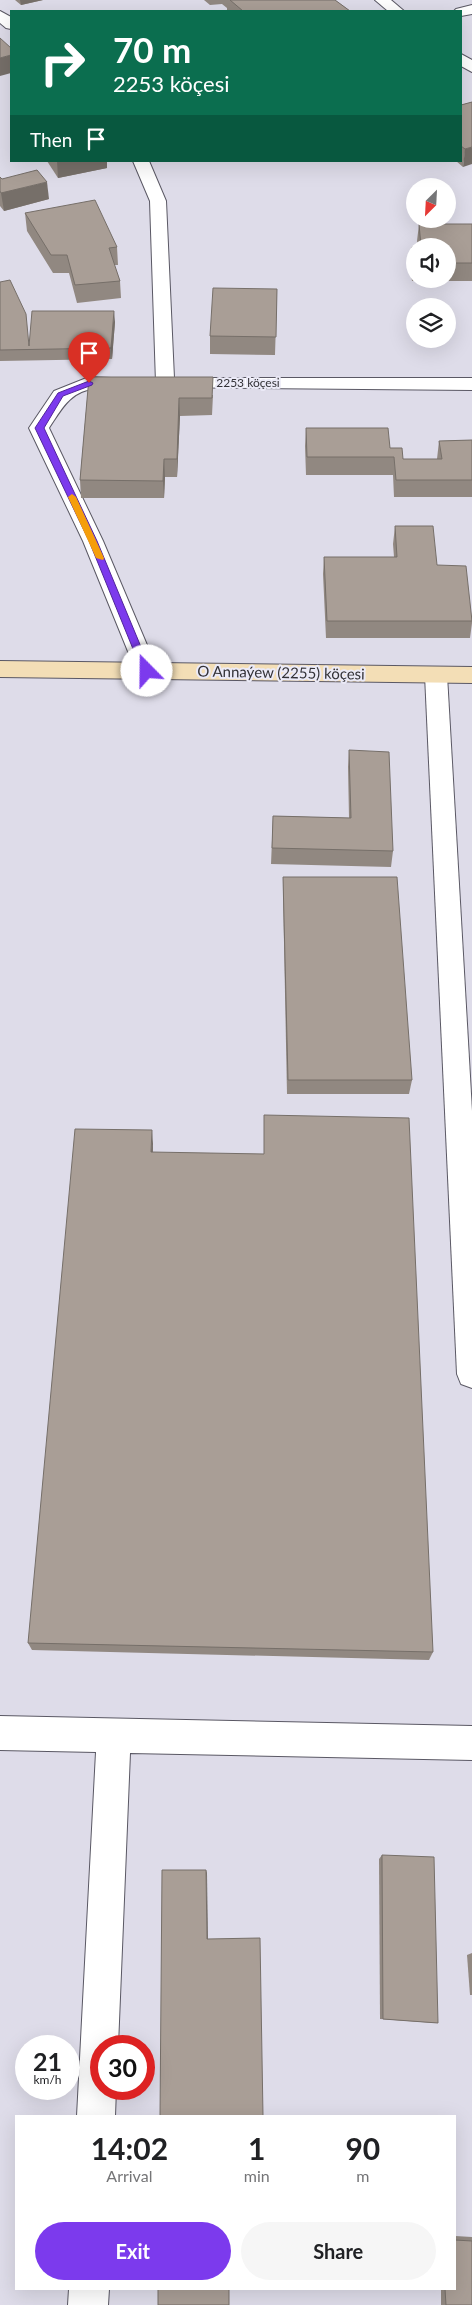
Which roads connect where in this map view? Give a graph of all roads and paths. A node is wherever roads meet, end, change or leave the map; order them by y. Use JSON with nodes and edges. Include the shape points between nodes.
{"nodes":[{"id":1,"x":382,"y":0,"type":"edge"},
{"id":2,"x":396,"y":10,"type":"edge"},
{"id":3,"x":0,"y":15,"type":"edge"},
{"id":4,"x":10,"y":24,"type":"edge"},
{"id":5,"x":141,"y":162,"type":"edge"},
{"id":6,"x":165,"y":383,"type":"junction"},
{"id":7,"x":472,"y":384,"type":"edge"},
{"id":8,"x":0,"y":669,"type":"edge"},
{"id":9,"x":147,"y":671,"type":"junction"},
{"id":10,"x":436,"y":675,"type":"junction"},
{"id":11,"x":472,"y":675,"type":"edge"},
{"id":12,"x":468,"y":1219,"type":"edge"},
{"id":13,"x":472,"y":1374,"type":"edge"},
{"id":14,"x":0,"y":1733,"type":"edge"},
{"id":15,"x":114,"y":1736,"type":"junction"},
{"id":16,"x":472,"y":1742,"type":"edge"},
{"id":17,"x":96,"y":2115,"type":"edge"},
{"id":18,"x":88,"y":2290,"type":"edge"},
{"id":19,"x":88,"y":2305,"type":"edge"}],
"edges":[{"from":1,"to":2,"type":"street"},
{"from":3,"to":4,"type":"street"},
{"from":5,"to":6,"type":"street","via":[[158,201]]},
{"from":6,"to":7,"type":"street","name":"2253 köçesi"},
{"from":6,"to":9,"type":"street","name":"2253 köçesi","via":[[89,383],[60,395],[40,428],[93,541]]},
{"from":8,"to":9,"type":"main road","name":"O Annaýew (2255) köçesi"},
{"from":9,"to":10,"type":"main road","name":"O Annaýew (2255) köçesi"},
{"from":10,"to":11,"type":"main road","name":"O Annaýew (2255) köçesi"},
{"from":10,"to":12,"type":"street"},
{"from":12,"to":13,"type":"street"},
{"from":14,"to":15,"type":"street"},
{"from":15,"to":16,"type":"street"},
{"from":15,"to":17,"type":"street"},
{"from":18,"to":19,"type":"street"}]}
